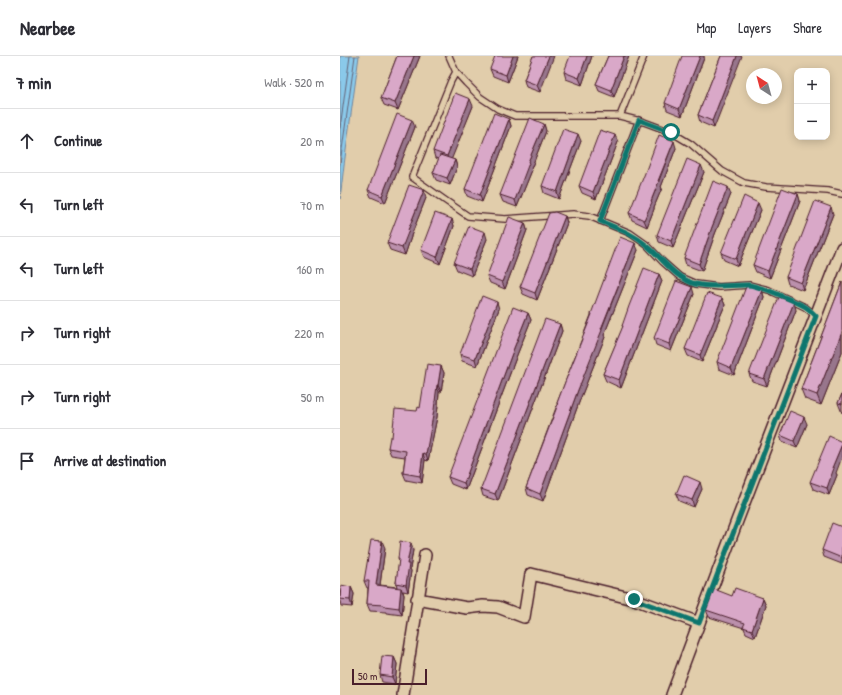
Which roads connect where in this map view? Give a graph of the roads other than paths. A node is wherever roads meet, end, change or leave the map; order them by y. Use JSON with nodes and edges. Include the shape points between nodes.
{"nodes":[{"id":1,"x":449,"y":56,"type":"edge"},
{"id":2,"x":644,"y":56,"type":"edge"},
{"id":3,"x":456,"y":72,"type":"junction"},
{"id":4,"x":620,"y":116,"type":"junction"},
{"id":5,"x":639,"y":120,"type":"junction"},
{"id":6,"x":842,"y":194,"type":"edge"},
{"id":7,"x":600,"y":221,"type":"junction"},
{"id":8,"x":842,"y":248,"type":"edge"},
{"id":9,"x":838,"y":269,"type":"edge"},
{"id":10,"x":816,"y":316,"type":"junction"},
{"id":11,"x":425,"y":555,"type":"dead end"},
{"id":12,"x":417,"y":599,"type":"junction"},
{"id":13,"x":699,"y":623,"type":"junction"},
{"id":14,"x":403,"y":695,"type":"edge"},
{"id":15,"x":672,"y":695,"type":"edge"}],
"edges":[{"from":1,"to":3,"type":"lane"},
{"from":2,"to":4,"type":"lane"},
{"from":3,"to":4,"type":"lane","via":[[480,97],[515,116]]},
{"from":3,"to":7,"type":"lane","via":[[412,177],[468,216],[505,219],[573,214],[589,216]]},
{"from":4,"to":5,"type":"lane"},
{"from":5,"to":6,"type":"lane","via":[[671,132],[691,144],[722,171],[744,183]]},
{"from":5,"to":7,"type":"lane"},
{"from":7,"to":10,"type":"lane","via":[[630,233],[680,277],[696,284],[719,287],[749,285],[769,290],[805,307]]},
{"from":8,"to":9,"type":"street"},
{"from":9,"to":10,"type":"street"},
{"from":10,"to":13,"type":"street"},
{"from":11,"to":12,"type":"street"},
{"from":12,"to":13,"type":"street","via":[[467,608],[498,607],[524,617],[531,574],[634,599]]},
{"from":12,"to":14,"type":"street"},
{"from":13,"to":15,"type":"street"}]}
